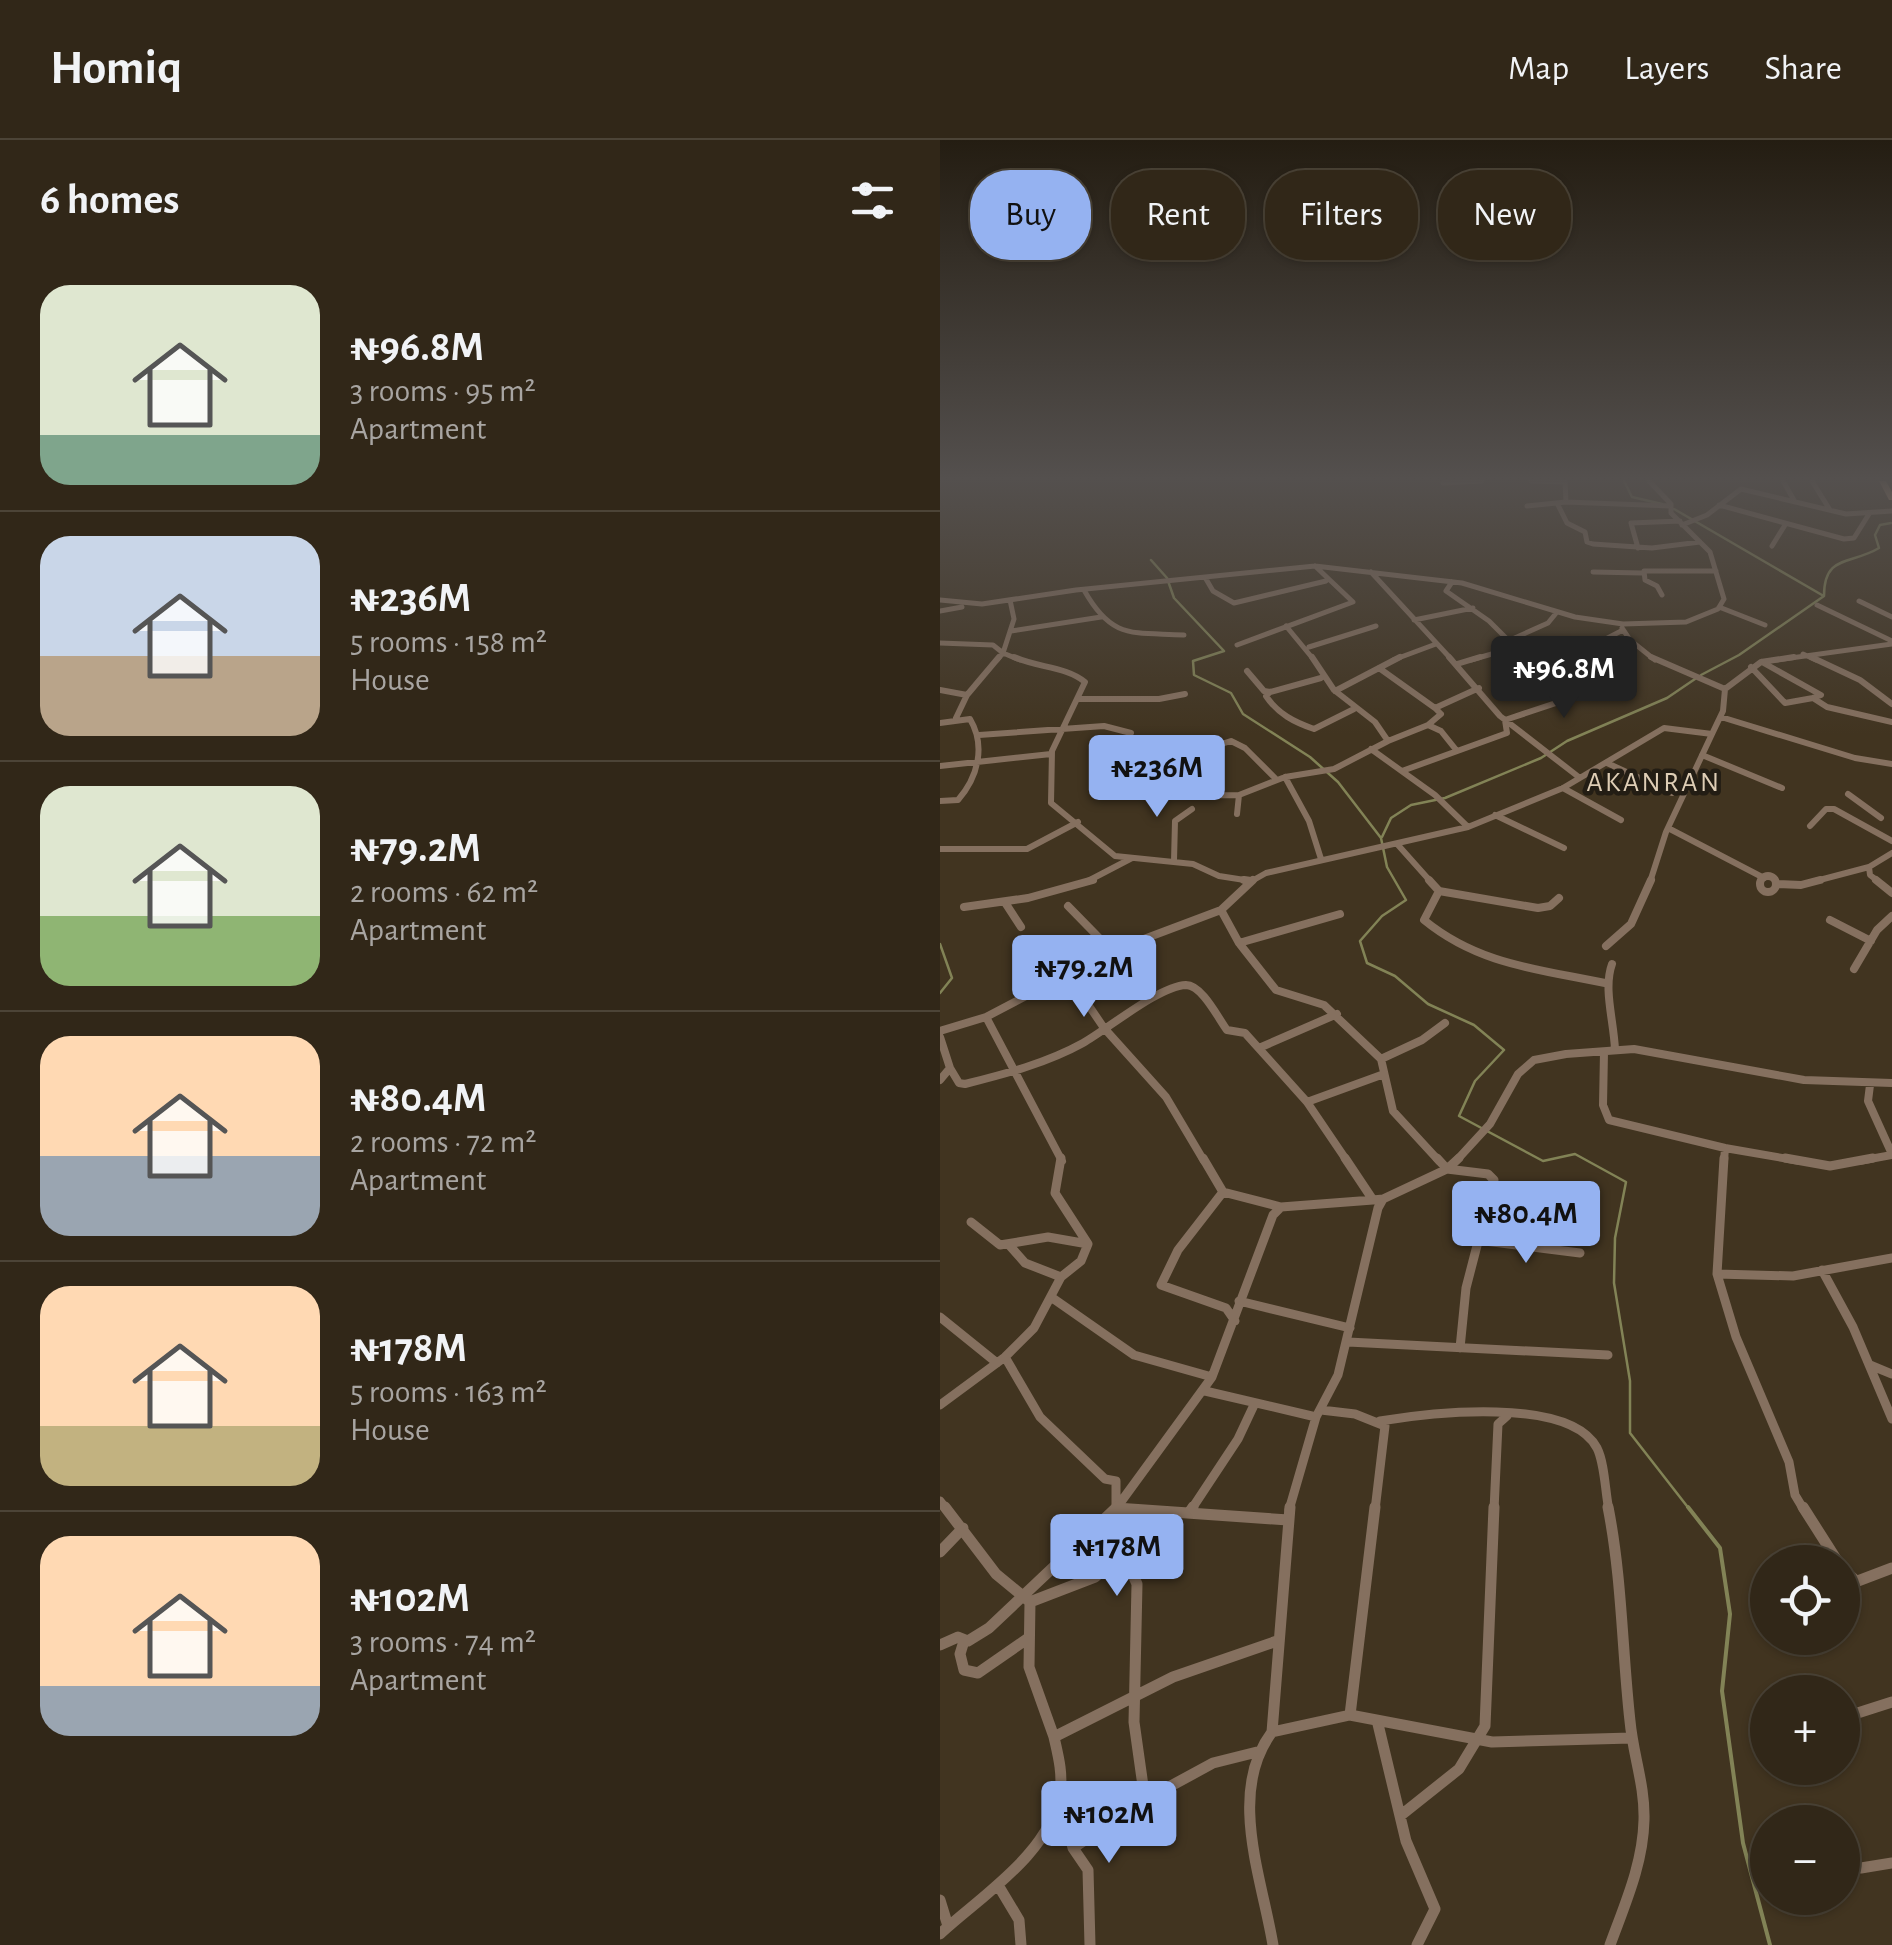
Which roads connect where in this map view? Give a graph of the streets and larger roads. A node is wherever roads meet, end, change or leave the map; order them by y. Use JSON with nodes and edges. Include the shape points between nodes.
{"nodes":[{"id":1,"x":1714,"y":565,"type":"edge"},
{"id":2,"x":1314,"y":566,"type":"junction"},
{"id":3,"x":1716,"y":571,"type":"junction"},
{"id":4,"x":1371,"y":572,"type":"junction"},
{"id":5,"x":1593,"y":572,"type":"dead end"},
{"id":6,"x":1642,"y":573,"type":"junction"},
{"id":7,"x":1206,"y":580,"type":"junction"},
{"id":8,"x":1326,"y":581,"type":"junction"},
{"id":9,"x":1452,"y":582,"type":"junction"},
{"id":10,"x":1084,"y":590,"type":"junction"},
{"id":11,"x":1662,"y":595,"type":"dead end"},
{"id":12,"x":940,"y":600,"type":"edge"},
{"id":13,"x":1010,"y":600,"type":"junction"},
{"id":14,"x":1859,"y":600,"type":"dead end"},
{"id":15,"x":1817,"y":605,"type":"dead end"},
{"id":16,"x":966,"y":606,"type":"junction"},
{"id":17,"x":1719,"y":607,"type":"junction"},
{"id":18,"x":1473,"y":608,"type":"junction"},
{"id":19,"x":940,"y":611,"type":"edge"},
{"id":20,"x":1557,"y":612,"type":"junction"},
{"id":21,"x":1101,"y":617,"type":"junction"},
{"id":22,"x":1892,"y":617,"type":"edge"},
{"id":23,"x":1414,"y":620,"type":"junction"},
{"id":24,"x":1766,"y":625,"type":"dead end"},
{"id":25,"x":1286,"y":626,"type":"junction"},
{"id":26,"x":1376,"y":626,"type":"dead end"},
{"id":27,"x":1623,"y":627,"type":"junction"},
{"id":28,"x":1012,"y":630,"type":"junction"},
{"id":29,"x":1184,"y":635,"type":"dead end"},
{"id":30,"x":1508,"y":641,"type":"junction"},
{"id":31,"x":940,"y":642,"type":"edge"},
{"id":32,"x":1892,"y":643,"type":"edge"},
{"id":33,"x":1436,"y":644,"type":"junction"},
{"id":34,"x":1238,"y":645,"type":"dead end"},
{"id":35,"x":1310,"y":647,"type":"junction"},
{"id":36,"x":1516,"y":648,"type":"junction"},
{"id":37,"x":1003,"y":653,"type":"junction"},
{"id":38,"x":1804,"y":654,"type":"junction"},
{"id":39,"x":1761,"y":662,"type":"junction"},
{"id":40,"x":1457,"y":664,"type":"junction"},
{"id":41,"x":1379,"y":668,"type":"junction"},
{"id":42,"x":1752,"y":668,"type":"junction"},
{"id":43,"x":1248,"y":671,"type":"dead end"},
{"id":44,"x":1322,"y":678,"type":"junction"},
{"id":45,"x":1479,"y":688,"type":"junction"},
{"id":46,"x":1725,"y":689,"type":"junction"},
{"id":47,"x":940,"y":690,"type":"edge"},
{"id":48,"x":1335,"y":691,"type":"junction"},
{"id":49,"x":1270,"y":692,"type":"junction"},
{"id":50,"x":967,"y":694,"type":"junction"},
{"id":51,"x":1185,"y":694,"type":"dead end"},
{"id":52,"x":1627,"y":695,"type":"dead end"},
{"id":53,"x":1813,"y":698,"type":"junction"},
{"id":54,"x":1078,"y":699,"type":"junction"},
{"id":55,"x":1892,"y":704,"type":"edge"},
{"id":56,"x":1435,"y":708,"type":"junction"},
{"id":57,"x":1354,"y":709,"type":"junction"},
{"id":58,"x":1721,"y":717,"type":"junction"},
{"id":59,"x":956,"y":718,"type":"junction"},
{"id":60,"x":1505,"y":720,"type":"junction"},
{"id":61,"x":1892,"y":722,"type":"edge"},
{"id":62,"x":940,"y":724,"type":"edge"},
{"id":63,"x":1428,"y":725,"type":"junction"},
{"id":64,"x":1058,"y":730,"type":"junction"},
{"id":65,"x":1131,"y":733,"type":"dead end"},
{"id":66,"x":1712,"y":734,"type":"junction"},
{"id":67,"x":979,"y":735,"type":"junction"},
{"id":68,"x":1388,"y":741,"type":"junction"},
{"id":69,"x":1372,"y":749,"type":"junction"},
{"id":70,"x":1457,"y":750,"type":"junction"},
{"id":71,"x":1051,"y":754,"type":"junction"},
{"id":72,"x":1702,"y":755,"type":"junction"},
{"id":73,"x":978,"y":759,"type":"junction"},
{"id":74,"x":1161,"y":760,"type":"junction"},
{"id":75,"x":1140,"y":762,"type":"dead end"},
{"id":76,"x":1607,"y":762,"type":"junction"},
{"id":77,"x":1892,"y":764,"type":"edge"},
{"id":78,"x":940,"y":766,"type":"edge"},
{"id":79,"x":1402,"y":771,"type":"junction"},
{"id":80,"x":1281,"y":778,"type":"junction"},
{"id":81,"x":1580,"y":778,"type":"junction"},
{"id":82,"x":1563,"y":788,"type":"junction"},
{"id":83,"x":1782,"y":788,"type":"dead end"},
{"id":84,"x":1672,"y":793,"type":"dead end"},
{"id":85,"x":1848,"y":794,"type":"dead end"},
{"id":86,"x":1239,"y":795,"type":"junction"},
{"id":87,"x":940,"y":801,"type":"edge"},
{"id":88,"x":1192,"y":809,"type":"dead end"},
{"id":89,"x":1237,"y":814,"type":"dead end"},
{"id":90,"x":1495,"y":815,"type":"junction"},
{"id":91,"x":1621,"y":820,"type":"dead end"},
{"id":92,"x":1078,"y":822,"type":"junction"},
{"id":93,"x":1810,"y":826,"type":"dead end"},
{"id":94,"x":1867,"y":826,"type":"junction"},
{"id":95,"x":1468,"y":827,"type":"junction"},
{"id":96,"x":1668,"y":828,"type":"junction"},
{"id":97,"x":1892,"y":840,"type":"edge"},
{"id":98,"x":1398,"y":844,"type":"junction"},
{"id":99,"x":1564,"y":848,"type":"dead end"},
{"id":100,"x":940,"y":849,"type":"edge"},
{"id":101,"x":1892,"y":853,"type":"edge"},
{"id":102,"x":1132,"y":858,"type":"junction"},
{"id":103,"x":1320,"y":859,"type":"junction"},
{"id":104,"x":1174,"y":860,"type":"junction"},
{"id":105,"x":1868,"y":867,"type":"junction"},
{"id":106,"x":1251,"y":881,"type":"junction"},
{"id":107,"x":1439,"y":891,"type":"junction"},
{"id":108,"x":1892,"y":894,"type":"edge"},
{"id":109,"x":1559,"y":898,"type":"dead end"},
{"id":110,"x":1006,"y":904,"type":"junction"},
{"id":111,"x":1068,"y":906,"type":"dead end"},
{"id":112,"x":964,"y":907,"type":"dead end"},
{"id":113,"x":1221,"y":910,"type":"junction"},
{"id":114,"x":1340,"y":914,"type":"dead end"},
{"id":115,"x":1892,"y":916,"type":"edge"},
{"id":116,"x":1830,"y":920,"type":"dead end"},
{"id":117,"x":1021,"y":927,"type":"dead end"},
{"id":118,"x":1870,"y":941,"type":"junction"},
{"id":119,"x":1239,"y":943,"type":"junction"},
{"id":120,"x":1606,"y":946,"type":"dead end"},
{"id":121,"x":1112,"y":951,"type":"junction"},
{"id":122,"x":1612,"y":964,"type":"dead end"},
{"id":123,"x":1854,"y":970,"type":"dead end"},
{"id":124,"x":1068,"y":975,"type":"junction"},
{"id":125,"x":1606,"y":983,"type":"junction"},
{"id":126,"x":1337,"y":1014,"type":"junction"},
{"id":127,"x":986,"y":1018,"type":"junction"},
{"id":128,"x":1445,"y":1022,"type":"dead end"},
{"id":129,"x":1104,"y":1028,"type":"junction"},
{"id":130,"x":940,"y":1034,"type":"edge"},
{"id":131,"x":1259,"y":1048,"type":"junction"},
{"id":132,"x":1615,"y":1050,"type":"junction"},
{"id":133,"x":1604,"y":1052,"type":"junction"},
{"id":134,"x":1381,"y":1059,"type":"junction"},
{"id":135,"x":950,"y":1068,"type":"junction"},
{"id":136,"x":1014,"y":1072,"type":"junction"},
{"id":137,"x":1384,"y":1074,"type":"junction"},
{"id":138,"x":940,"y":1080,"type":"edge"},
{"id":139,"x":1892,"y":1084,"type":"edge"},
{"id":140,"x":1870,"y":1085,"type":"junction"},
{"id":141,"x":1307,"y":1102,"type":"junction"},
{"id":142,"x":1725,"y":1148,"type":"junction"},
{"id":143,"x":1892,"y":1155,"type":"edge"},
{"id":144,"x":1447,"y":1169,"type":"junction"},
{"id":145,"x":1223,"y":1192,"type":"junction"},
{"id":146,"x":1378,"y":1200,"type":"junction"},
{"id":147,"x":1281,"y":1207,"type":"junction"},
{"id":148,"x":971,"y":1222,"type":"dead end"},
{"id":149,"x":1477,"y":1240,"type":"junction"},
{"id":150,"x":1088,"y":1244,"type":"junction"},
{"id":151,"x":1010,"y":1246,"type":"junction"},
{"id":152,"x":1580,"y":1253,"type":"dead end"},
{"id":153,"x":1892,"y":1258,"type":"edge"},
{"id":154,"x":1822,"y":1270,"type":"junction"},
{"id":155,"x":1717,"y":1274,"type":"junction"},
{"id":156,"x":1062,"y":1277,"type":"junction"},
{"id":157,"x":1051,"y":1297,"type":"junction"},
{"id":158,"x":1239,"y":1301,"type":"junction"},
{"id":159,"x":940,"y":1317,"type":"edge"},
{"id":160,"x":1235,"y":1320,"type":"junction"},
{"id":161,"x":1350,"y":1328,"type":"junction"},
{"id":162,"x":1348,"y":1342,"type":"junction"},
{"id":163,"x":1460,"y":1348,"type":"junction"},
{"id":164,"x":1608,"y":1356,"type":"dead end"},
{"id":165,"x":1001,"y":1360,"type":"junction"},
{"id":166,"x":1870,"y":1365,"type":"junction"},
{"id":167,"x":1892,"y":1374,"type":"edge"},
{"id":168,"x":1212,"y":1377,"type":"junction"},
{"id":169,"x":1205,"y":1391,"type":"junction"},
{"id":170,"x":940,"y":1405,"type":"edge"},
{"id":171,"x":1254,"y":1405,"type":"junction"},
{"id":172,"x":1318,"y":1413,"type":"junction"},
{"id":173,"x":1508,"y":1416,"type":"junction"},
{"id":174,"x":1892,"y":1420,"type":"edge"},
{"id":175,"x":1380,"y":1421,"type":"junction"},
{"id":176,"x":940,"y":1501,"type":"edge"},
{"id":177,"x":1116,"y":1508,"type":"junction"},
{"id":178,"x":1189,"y":1513,"type":"junction"},
{"id":179,"x":1288,"y":1520,"type":"junction"},
{"id":180,"x":963,"y":1528,"type":"junction"},
{"id":181,"x":1827,"y":1545,"type":"edge"},
{"id":182,"x":940,"y":1552,"type":"edge"},
{"id":183,"x":1892,"y":1568,"type":"edge"},
{"id":184,"x":1094,"y":1577,"type":"junction"},
{"id":185,"x":1860,"y":1580,"type":"edge"},
{"id":186,"x":1026,"y":1599,"type":"junction"},
{"id":187,"x":1027,"y":1639,"type":"junction"},
{"id":188,"x":964,"y":1641,"type":"junction"},
{"id":189,"x":1277,"y":1641,"type":"junction"},
{"id":190,"x":940,"y":1645,"type":"edge"},
{"id":191,"x":1138,"y":1695,"type":"junction"},
{"id":192,"x":1892,"y":1702,"type":"edge"},
{"id":193,"x":1860,"y":1712,"type":"edge"},
{"id":194,"x":1350,"y":1715,"type":"junction"},
{"id":195,"x":1377,"y":1720,"type":"junction"},
{"id":196,"x":1272,"y":1732,"type":"junction"},
{"id":197,"x":1054,"y":1737,"type":"junction"},
{"id":198,"x":1631,"y":1738,"type":"junction"},
{"id":199,"x":1480,"y":1740,"type":"junction"},
{"id":200,"x":1256,"y":1752,"type":"junction"},
{"id":201,"x":1060,"y":1798,"type":"junction"},
{"id":202,"x":1145,"y":1800,"type":"junction"},
{"id":203,"x":1400,"y":1816,"type":"junction"},
{"id":204,"x":1073,"y":1848,"type":"junction"},
{"id":205,"x":1892,"y":1863,"type":"edge"},
{"id":206,"x":1861,"y":1868,"type":"dead end"},
{"id":207,"x":998,"y":1885,"type":"junction"},
{"id":208,"x":940,"y":1900,"type":"edge"},
{"id":209,"x":944,"y":1930,"type":"edge"},
{"id":210,"x":1021,"y":1945,"type":"edge"},
{"id":211,"x":1090,"y":1945,"type":"edge"},
{"id":212,"x":1273,"y":1945,"type":"edge"},
{"id":213,"x":1417,"y":1945,"type":"edge"},
{"id":214,"x":1610,"y":1945,"type":"edge"}],
"edges":[{"from":1,"to":3,"type":"street"},
{"from":2,"to":4,"type":"street"},
{"from":2,"to":7,"type":"street"},
{"from":2,"to":8,"type":"street"},
{"from":3,"to":6,"type":"street"},
{"from":3,"to":17,"type":"street","via":[[1724,598]]},
{"from":4,"to":9,"type":"street"},
{"from":4,"to":23,"type":"street"},
{"from":5,"to":6,"type":"street"},
{"from":6,"to":11,"type":"street"},
{"from":7,"to":8,"type":"street","via":[[1234,603]]},
{"from":7,"to":10,"type":"street"},
{"from":8,"to":25,"type":"street","via":[[1353,602]]},
{"from":9,"to":18,"type":"street","via":[[1446,591]]},
{"from":9,"to":20,"type":"street"},
{"from":10,"to":13,"type":"street"},
{"from":10,"to":21,"type":"street"},
{"from":12,"to":16,"type":"street"},
{"from":13,"to":16,"type":"street"},
{"from":13,"to":28,"type":"street"},
{"from":14,"to":22,"type":"street"},
{"from":15,"to":32,"type":"street"},
{"from":16,"to":19,"type":"street"},
{"from":17,"to":24,"type":"street"},
{"from":17,"to":27,"type":"street","via":[[1686,622]]},
{"from":18,"to":23,"type":"street"},
{"from":18,"to":30,"type":"street"},
{"from":20,"to":27,"type":"street"},
{"from":20,"to":30,"type":"street"},
{"from":21,"to":28,"type":"street"},
{"from":21,"to":29,"type":"street","via":[[1119,631]]},
{"from":23,"to":33,"type":"street"},
{"from":25,"to":34,"type":"street"},
{"from":25,"to":35,"type":"street"},
{"from":26,"to":35,"type":"street"},
{"from":27,"to":46,"type":"street","via":[[1652,657]]},
{"from":27,"to":52,"type":"street","via":[[1570,657]]},
{"from":28,"to":37,"type":"street"},
{"from":30,"to":36,"type":"street"},
{"from":31,"to":37,"type":"street","via":[[992,645]]},
{"from":32,"to":38,"type":"street"},
{"from":33,"to":40,"type":"street"},
{"from":33,"to":41,"type":"street"},
{"from":35,"to":44,"type":"street"},
{"from":36,"to":40,"type":"street"},
{"from":36,"to":60,"type":"street","via":[[1568,698]]},
{"from":37,"to":50,"type":"street"},
{"from":37,"to":54,"type":"street","via":[[1083,677]]},
{"from":38,"to":39,"type":"street"},
{"from":38,"to":55,"type":"street","via":[[1860,680]]},
{"from":39,"to":42,"type":"street"},
{"from":39,"to":53,"type":"street","via":[[1820,694]]},
{"from":40,"to":45,"type":"street"},
{"from":41,"to":48,"type":"street"},
{"from":41,"to":56,"type":"street"},
{"from":42,"to":46,"type":"street"},
{"from":42,"to":53,"type":"street","via":[[1785,703]]},
{"from":43,"to":49,"type":"street"},
{"from":44,"to":48,"type":"street"},
{"from":44,"to":49,"type":"street"},
{"from":45,"to":56,"type":"street"},
{"from":45,"to":60,"type":"street"},
{"from":46,"to":58,"type":"street"},
{"from":47,"to":50,"type":"street"},
{"from":48,"to":57,"type":"street"},
{"from":49,"to":57,"type":"street","via":[[1268,702],[1284,717],[1314,728]]},
{"from":50,"to":59,"type":"street"},
{"from":51,"to":54,"type":"street"},
{"from":53,"to":61,"type":"street","via":[[1827,708]]},
{"from":54,"to":64,"type":"street"},
{"from":56,"to":63,"type":"street","via":[[1441,714]]},
{"from":57,"to":68,"type":"street","via":[[1370,716]]},
{"from":58,"to":66,"type":"street"},
{"from":58,"to":77,"type":"street"},
{"from":59,"to":62,"type":"street"},
{"from":59,"to":67,"type":"street","via":[[972,720]]},
{"from":60,"to":70,"type":"street","via":[[1507,733]]},
{"from":60,"to":81,"type":"street"},
{"from":63,"to":68,"type":"street"},
{"from":63,"to":70,"type":"street"},
{"from":64,"to":65,"type":"street","via":[[1104,726]]},
{"from":64,"to":67,"type":"street"},
{"from":64,"to":71,"type":"street"},
{"from":66,"to":72,"type":"street"},
{"from":66,"to":76,"type":"street","via":[[1664,728]]},
{"from":67,"to":73,"type":"street"},
{"from":68,"to":69,"type":"street"},
{"from":69,"to":79,"type":"street"},
{"from":69,"to":80,"type":"street","via":[[1334,770]]},
{"from":70,"to":79,"type":"street"},
{"from":71,"to":73,"type":"street"},
{"from":71,"to":92,"type":"street","via":[[1051,803]]},
{"from":72,"to":83,"type":"street"},
{"from":72,"to":96,"type":"street"},
{"from":73,"to":78,"type":"street"},
{"from":73,"to":87,"type":"street","via":[[960,799]]},
{"from":74,"to":75,"type":"street"},
{"from":74,"to":80,"type":"street","via":[[1231,741]]},
{"from":74,"to":86,"type":"street","via":[[1172,796]]},
{"from":76,"to":81,"type":"street"},
{"from":76,"to":84,"type":"street"},
{"from":79,"to":95,"type":"street","via":[[1443,798]]},
{"from":80,"to":86,"type":"street"},
{"from":80,"to":103,"type":"street","via":[[1309,821]]},
{"from":81,"to":82,"type":"street"},
{"from":82,"to":90,"type":"street"},
{"from":82,"to":91,"type":"street"},
{"from":85,"to":94,"type":"street","via":[[1884,816]]},
{"from":86,"to":89,"type":"street"},
{"from":88,"to":104,"type":"street","via":[[1175,821]]},
{"from":90,"to":95,"type":"street"},
{"from":90,"to":99,"type":"street"},
{"from":92,"to":100,"type":"street","via":[[1027,849]]},
{"from":92,"to":102,"type":"street","via":[[1115,856]]},
{"from":93,"to":94,"type":"street","via":[[1830,809]]},
{"from":94,"to":97,"type":"street"},
{"from":95,"to":98,"type":"street"},
{"from":96,"to":105,"type":"street","via":[[1764,878],[1757,883],[1764,890]]},
{"from":96,"to":120,"type":"street","via":[[1640,908],[1626,933]]},
{"from":98,"to":103,"type":"street"},
{"from":98,"to":107,"type":"street"},
{"from":101,"to":105,"type":"street"},
{"from":102,"to":104,"type":"street"},
{"from":102,"to":110,"type":"street","via":[[1111,876]]},
{"from":103,"to":106,"type":"street"},
{"from":104,"to":106,"type":"street"},
{"from":105,"to":108,"type":"street"},
{"from":106,"to":113,"type":"street"},
{"from":107,"to":109,"type":"street","via":[[1538,908]]},
{"from":107,"to":125,"type":"street","via":[[1424,920],[1452,943],[1488,958]]},
{"from":110,"to":112,"type":"street"},
{"from":110,"to":117,"type":"street"},
{"from":111,"to":121,"type":"street"},
{"from":113,"to":119,"type":"street"},
{"from":113,"to":121,"type":"street"},
{"from":114,"to":119,"type":"street"},
{"from":115,"to":118,"type":"street"},
{"from":116,"to":118,"type":"street"},
{"from":118,"to":123,"type":"street"},
{"from":119,"to":126,"type":"street","via":[[1276,990]]},
{"from":121,"to":124,"type":"street"},
{"from":122,"to":125,"type":"street"},
{"from":124,"to":127,"type":"street"},
{"from":124,"to":129,"type":"street"},
{"from":125,"to":132,"type":"street"},
{"from":126,"to":131,"type":"street"},
{"from":126,"to":134,"type":"street"},
{"from":127,"to":130,"type":"street"},
{"from":127,"to":136,"type":"street"},
{"from":128,"to":134,"type":"street"},
{"from":129,"to":131,"type":"street","via":[[1186,985],[1196,988],[1227,1030],[1245,1032]]},
{"from":129,"to":136,"type":"street"},
{"from":129,"to":145,"type":"street","via":[[1166,1097]]},
{"from":130,"to":135,"type":"street"},
{"from":131,"to":141,"type":"street"},
{"from":132,"to":133,"type":"street"},
{"from":132,"to":140,"type":"street"},
{"from":133,"to":142,"type":"street","via":[[1609,1120]]},
{"from":133,"to":144,"type":"street","via":[[1534,1060],[1518,1074],[1484,1132]]},
{"from":134,"to":137,"type":"street"},
{"from":135,"to":136,"type":"street","via":[[965,1084]]},
{"from":135,"to":138,"type":"street"},
{"from":136,"to":150,"type":"street","via":[[1059,1151],[1055,1193]]},
{"from":137,"to":141,"type":"street"},
{"from":137,"to":144,"type":"street","via":[[1394,1111]]},
{"from":139,"to":140,"type":"street"},
{"from":140,"to":143,"type":"street","via":[[1868,1102]]},
{"from":141,"to":146,"type":"street"},
{"from":142,"to":143,"type":"street","via":[[1830,1166]]},
{"from":142,"to":155,"type":"street"},
{"from":144,"to":146,"type":"street"},
{"from":144,"to":149,"type":"street","via":[[1494,1180]]},
{"from":145,"to":147,"type":"street"},
{"from":145,"to":160,"type":"street","via":[[1178,1250],[1161,1285],[1226,1308]]},
{"from":146,"to":147,"type":"street"},
{"from":146,"to":161,"type":"street"},
{"from":147,"to":158,"type":"street","via":[[1272,1214]]},
{"from":148,"to":151,"type":"street"},
{"from":149,"to":152,"type":"street"},
{"from":149,"to":163,"type":"street"},
{"from":150,"to":151,"type":"street","via":[[1048,1237]]},
{"from":150,"to":156,"type":"street","via":[[1082,1261]]},
{"from":151,"to":156,"type":"street","via":[[1028,1264]]},
{"from":153,"to":154,"type":"street"},
{"from":154,"to":155,"type":"street"},
{"from":154,"to":166,"type":"street"},
{"from":155,"to":181,"type":"street","via":[[1789,1462],[1795,1495]]},
{"from":156,"to":157,"type":"street"},
{"from":157,"to":165,"type":"street","via":[[1034,1328]]},
{"from":157,"to":168,"type":"street","via":[[1134,1355]]},
{"from":158,"to":160,"type":"street"},
{"from":158,"to":161,"type":"street"},
{"from":159,"to":165,"type":"street"},
{"from":160,"to":168,"type":"street"},
{"from":161,"to":162,"type":"street"},
{"from":162,"to":163,"type":"street"},
{"from":162,"to":172,"type":"street"},
{"from":163,"to":164,"type":"street"},
{"from":165,"to":170,"type":"street"},
{"from":165,"to":177,"type":"street","via":[[1040,1416],[1116,1481]]},
{"from":166,"to":167,"type":"street"},
{"from":166,"to":174,"type":"street"},
{"from":168,"to":169,"type":"street"},
{"from":169,"to":171,"type":"street"},
{"from":169,"to":177,"type":"street"},
{"from":171,"to":172,"type":"street"},
{"from":171,"to":178,"type":"street"},
{"from":172,"to":175,"type":"street"},
{"from":172,"to":179,"type":"street"},
{"from":173,"to":175,"type":"street","via":[[1421,1414]]},
{"from":173,"to":198,"type":"street","via":[[1573,1424],[1602,1460],[1618,1557]]},
{"from":173,"to":199,"type":"street","via":[[1498,1424],[1486,1726]]},
{"from":175,"to":194,"type":"street","via":[[1385,1426]]},
{"from":176,"to":180,"type":"street"},
{"from":177,"to":178,"type":"street"},
{"from":177,"to":184,"type":"street","via":[[1094,1552]]},
{"from":177,"to":186,"type":"street","via":[[1056,1558]]},
{"from":178,"to":179,"type":"street"},
{"from":179,"to":189,"type":"street"},
{"from":180,"to":182,"type":"street"},
{"from":180,"to":186,"type":"street","via":[[996,1574]]},
{"from":183,"to":185,"type":"street"},
{"from":184,"to":186,"type":"street"},
{"from":184,"to":191,"type":"street","via":[[1120,1569],[1137,1584]]},
{"from":186,"to":187,"type":"street"},
{"from":186,"to":188,"type":"street"},
{"from":187,"to":188,"type":"street","via":[[970,1673],[960,1654]]},
{"from":187,"to":197,"type":"street","via":[[1030,1673]]},
{"from":188,"to":190,"type":"street"},
{"from":189,"to":191,"type":"street"},
{"from":189,"to":196,"type":"street"},
{"from":191,"to":197,"type":"street"},
{"from":191,"to":202,"type":"street","via":[[1134,1722]]},
{"from":192,"to":193,"type":"street"},
{"from":194,"to":195,"type":"street"},
{"from":194,"to":196,"type":"street"},
{"from":195,"to":199,"type":"street"},
{"from":195,"to":203,"type":"street"},
{"from":196,"to":200,"type":"street"},
{"from":197,"to":201,"type":"street"},
{"from":198,"to":199,"type":"street"},
{"from":198,"to":214,"type":"street","via":[[1642,1778],[1641,1848]]},
{"from":199,"to":203,"type":"street","via":[[1459,1769]]},
{"from":200,"to":202,"type":"street","via":[[1216,1760]]},
{"from":200,"to":212,"type":"street","via":[[1249,1810]]},
{"from":201,"to":204,"type":"street"},
{"from":201,"to":207,"type":"street","via":[[1046,1830]]},
{"from":202,"to":204,"type":"street"},
{"from":203,"to":213,"type":"street","via":[[1435,1909]]},
{"from":204,"to":211,"type":"street","via":[[1088,1870]]},
{"from":205,"to":206,"type":"street"},
{"from":207,"to":209,"type":"street"},
{"from":207,"to":210,"type":"street","via":[[1019,1920]]},
{"from":208,"to":209,"type":"street"}]}
